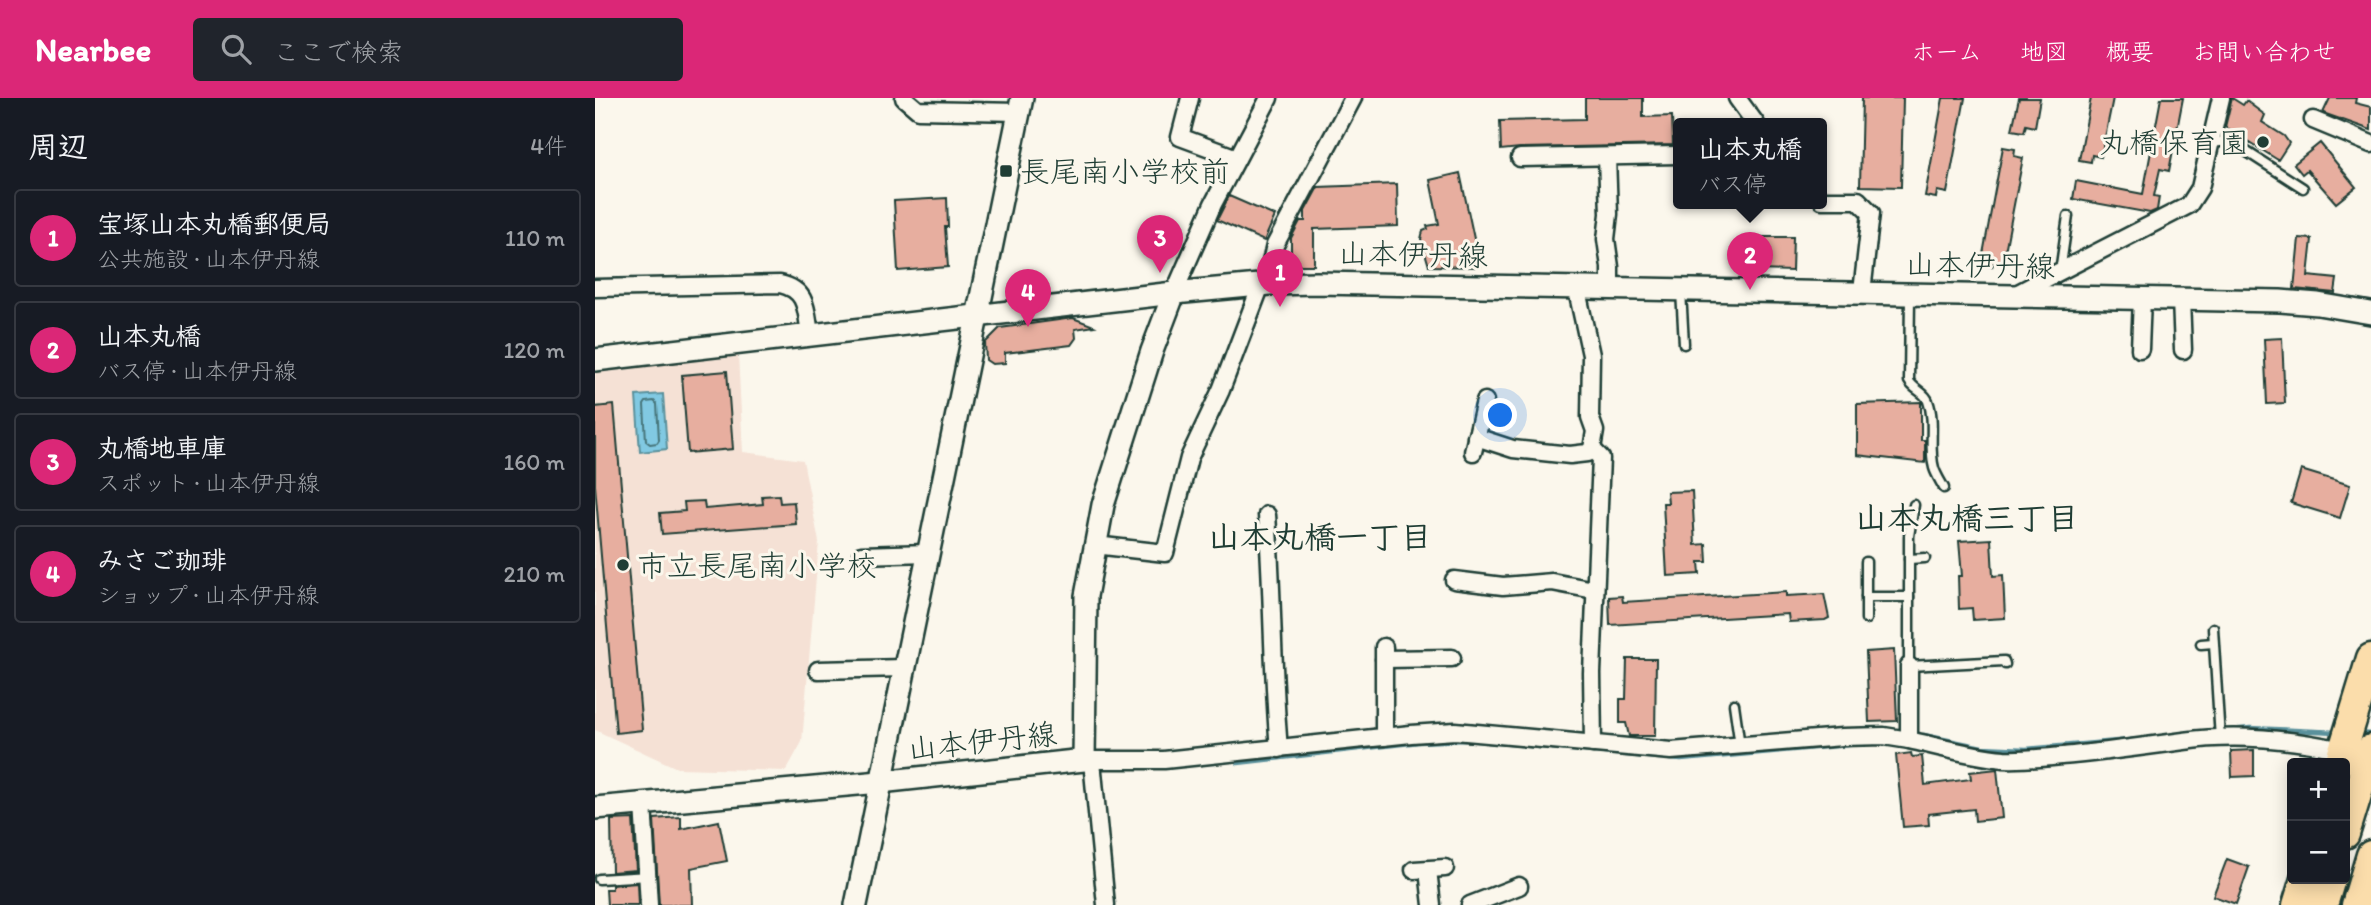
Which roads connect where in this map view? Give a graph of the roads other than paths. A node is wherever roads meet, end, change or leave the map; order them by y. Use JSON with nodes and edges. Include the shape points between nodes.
{"nodes":[{"id":1,"x":904,"y":98,"type":"edge"},
{"id":2,"x":1190,"y":98,"type":"edge"},
{"id":3,"x":1269,"y":98,"type":"edge"},
{"id":4,"x":1353,"y":98,"type":"edge"},
{"id":5,"x":1737,"y":98,"type":"edge"},
{"id":6,"x":2221,"y":98,"type":"edge"},
{"id":7,"x":1020,"y":105,"type":"edge"},
{"id":8,"x":1749,"y":118,"type":"edge"},
{"id":9,"x":2319,"y":126,"type":"dead end"},
{"id":10,"x":2210,"y":143,"type":"junction"},
{"id":11,"x":2371,"y":144,"type":"edge"},
{"id":12,"x":1673,"y":155,"type":"edge"},
{"id":13,"x":1237,"y":158,"type":"junction"},
{"id":14,"x":1520,"y":158,"type":"dead end"},
{"id":15,"x":1607,"y":158,"type":"junction"},
{"id":16,"x":2303,"y":188,"type":"dead end"},
{"id":17,"x":1827,"y":200,"type":"edge"},
{"id":18,"x":2068,"y":216,"type":"dead end"},
{"id":19,"x":2059,"y":273,"type":"junction"},
{"id":20,"x":1265,"y":285,"type":"junction"},
{"id":21,"x":1576,"y":286,"type":"junction"},
{"id":22,"x":1610,"y":287,"type":"junction"},
{"id":23,"x":595,"y":288,"type":"edge"},
{"id":24,"x":1681,"y":289,"type":"junction"},
{"id":25,"x":1862,"y":292,"type":"junction"},
{"id":26,"x":1174,"y":293,"type":"junction"},
{"id":27,"x":1910,"y":293,"type":"junction"},
{"id":28,"x":2014,"y":295,"type":"junction"},
{"id":29,"x":2142,"y":298,"type":"junction"},
{"id":30,"x":2181,"y":299,"type":"junction"},
{"id":31,"x":2371,"y":313,"type":"edge"},
{"id":32,"x":977,"y":316,"type":"junction"},
{"id":33,"x":810,"y":334,"type":"junction"},
{"id":34,"x":1683,"y":344,"type":"dead end"},
{"id":35,"x":2140,"y":349,"type":"dead end"},
{"id":36,"x":2183,"y":349,"type":"dead end"},
{"id":37,"x":595,"y":360,"type":"edge"},
{"id":38,"x":1485,"y":401,"type":"dead end"},
{"id":39,"x":1592,"y":449,"type":"junction"},
{"id":40,"x":1944,"y":488,"type":"dead end"},
{"id":41,"x":1914,"y":505,"type":"dead end"},
{"id":42,"x":1266,"y":515,"type":"dead end"},
{"id":43,"x":1095,"y":545,"type":"junction"},
{"id":44,"x":928,"y":553,"type":"junction"},
{"id":45,"x":861,"y":555,"type":"dead end"},
{"id":46,"x":1925,"y":558,"type":"dead end"},
{"id":47,"x":1909,"y":559,"type":"junction"},
{"id":48,"x":1866,"y":562,"type":"dead end"},
{"id":49,"x":1454,"y":580,"type":"dead end"},
{"id":50,"x":1594,"y":590,"type":"junction"},
{"id":51,"x":1866,"y":597,"type":"junction"},
{"id":52,"x":1909,"y":597,"type":"junction"},
{"id":53,"x":1866,"y":618,"type":"dead end"},
{"id":54,"x":2213,"y":628,"type":"dead end"},
{"id":55,"x":2213,"y":643,"type":"junction"},
{"id":56,"x":2201,"y":644,"type":"dead end"},
{"id":57,"x":2371,"y":659,"type":"edge"},
{"id":58,"x":1445,"y":662,"type":"dead end"},
{"id":59,"x":2004,"y":664,"type":"dead end"},
{"id":60,"x":1909,"y":666,"type":"junction"},
{"id":61,"x":904,"y":668,"type":"junction"},
{"id":62,"x":818,"y":670,"type":"dead end"},
{"id":63,"x":1734,"y":704,"type":"dead end"},
{"id":64,"x":1384,"y":737,"type":"junction"},
{"id":65,"x":2220,"y":739,"type":"junction"},
{"id":66,"x":1909,"y":740,"type":"junction"},
{"id":67,"x":1593,"y":744,"type":"junction"},
{"id":68,"x":1739,"y":746,"type":"junction"},
{"id":69,"x":1279,"y":749,"type":"junction"},
{"id":70,"x":2351,"y":754,"type":"edge"},
{"id":71,"x":1088,"y":761,"type":"junction"},
{"id":72,"x":880,"y":782,"type":"junction"},
{"id":73,"x":643,"y":803,"type":"junction"},
{"id":74,"x":595,"y":808,"type":"edge"},
{"id":75,"x":2346,"y":821,"type":"edge"},
{"id":76,"x":2371,"y":855,"type":"edge"},
{"id":77,"x":1445,"y":868,"type":"dead end"},
{"id":78,"x":649,"y":876,"type":"junction"},
{"id":79,"x":599,"y":879,"type":"dead end"},
{"id":80,"x":2303,"y":884,"type":"edge"},
{"id":81,"x":2329,"y":884,"type":"edge"},
{"id":82,"x":1519,"y":886,"type":"dead end"},
{"id":83,"x":649,"y":905,"type":"edge"},
{"id":84,"x":856,"y":905,"type":"edge"},
{"id":85,"x":1106,"y":905,"type":"edge"},
{"id":86,"x":1432,"y":905,"type":"edge"},
{"id":87,"x":1474,"y":905,"type":"edge"},
{"id":88,"x":2297,"y":905,"type":"edge"},
{"id":89,"x":2323,"y":905,"type":"edge"},
{"id":90,"x":2356,"y":905,"type":"edge"}],
"edges":[{"from":1,"to":7,"type":"street","via":[[918,110]]},
{"from":2,"to":13,"type":"street","via":[[1180,137]]},
{"from":3,"to":13,"type":"street"},
{"from":4,"to":20,"type":"street","via":[[1275,245]]},
{"from":5,"to":8,"type":"street"},
{"from":6,"to":10,"type":"street"},
{"from":7,"to":32,"type":"main road"},
{"from":9,"to":11,"type":"street"},
{"from":10,"to":16,"type":"lane","via":[[2230,142],[2274,175]]},
{"from":10,"to":19,"type":"street","via":[[2200,188],[2189,205]]},
{"from":12,"to":15,"type":"street"},
{"from":13,"to":26,"type":"street"},
{"from":14,"to":15,"type":"street"},
{"from":15,"to":22,"type":"street"},
{"from":17,"to":25,"type":"street","via":[[1858,200],[1871,212]]},
{"from":18,"to":19,"type":"lane"},
{"from":19,"to":28,"type":"street"},
{"from":20,"to":21,"type":"main road","name":"山本伊丹線"},
{"from":20,"to":26,"type":"main road","name":"山本伊丹線"},
{"from":20,"to":43,"type":"street","via":[[1189,458],[1165,553]]},
{"from":21,"to":22,"type":"main road","name":"山本伊丹線"},
{"from":21,"to":39,"type":"street","via":[[1591,355]]},
{"from":22,"to":24,"type":"main road","name":"山本伊丹線"},
{"from":23,"to":33,"type":"street","via":[[791,286],[802,296]]},
{"from":24,"to":25,"type":"main road","name":"山本伊丹線"},
{"from":24,"to":34,"type":"lane"},
{"from":25,"to":27,"type":"main road","name":"山本伊丹線"},
{"from":26,"to":32,"type":"main road"},
{"from":26,"to":43,"type":"main road","name":"山本伊丹線","via":[[1126,430]]},
{"from":27,"to":28,"type":"main road","name":"山本伊丹線"},
{"from":27,"to":40,"type":"lane","via":[[1909,381],[1929,403],[1933,466]]},
{"from":28,"to":29,"type":"main road","name":"山本伊丹線"},
{"from":29,"to":30,"type":"main road","name":"山本伊丹線"},
{"from":29,"to":35,"type":"street"},
{"from":30,"to":31,"type":"main road","name":"山本伊丹線","via":[[2280,301]]},
{"from":30,"to":36,"type":"street"},
{"from":32,"to":33,"type":"main road"},
{"from":32,"to":44,"type":"main road"},
{"from":33,"to":37,"type":"main road"},
{"from":38,"to":39,"type":"street","via":[[1475,445],[1570,455]]},
{"from":39,"to":50,"type":"street","via":[[1601,458]]},
{"from":41,"to":47,"type":"lane"},
{"from":42,"to":69,"type":"street"},
{"from":43,"to":71,"type":"main road","name":"山本伊丹線","via":[[1086,596]]},
{"from":44,"to":45,"type":"street"},
{"from":44,"to":61,"type":"main road"},
{"from":46,"to":47,"type":"lane"},
{"from":47,"to":52,"type":"lane"},
{"from":48,"to":51,"type":"lane"},
{"from":49,"to":50,"type":"street","via":[[1503,586],[1552,582]]},
{"from":50,"to":67,"type":"street"},
{"from":51,"to":52,"type":"lane"},
{"from":51,"to":53,"type":"lane"},
{"from":52,"to":60,"type":"lane"},
{"from":54,"to":55,"type":"lane"},
{"from":55,"to":56,"type":"lane"},
{"from":55,"to":65,"type":"lane"},
{"from":57,"to":70,"type":"highway"},
{"from":58,"to":64,"type":"street","via":[[1384,653]]},
{"from":59,"to":60,"type":"lane"},
{"from":60,"to":66,"type":"street"},
{"from":61,"to":62,"type":"street"},
{"from":61,"to":72,"type":"main road"},
{"from":63,"to":68,"type":"lane"},
{"from":64,"to":67,"type":"street","via":[[1465,732]]},
{"from":64,"to":69,"type":"street"},
{"from":65,"to":66,"type":"street","via":[[2005,759]]},
{"from":65,"to":70,"type":"street","via":[[2271,738]]},
{"from":66,"to":68,"type":"street","via":[[1864,736]]},
{"from":67,"to":68,"type":"street","via":[[1671,751]]},
{"from":69,"to":71,"type":"street","via":[[1164,760]]},
{"from":70,"to":75,"type":"highway"},
{"from":71,"to":72,"type":"main road","name":"山本伊丹線"},
{"from":71,"to":85,"type":"street"},
{"from":72,"to":73,"type":"main road","name":"山本伊丹線"},
{"from":72,"to":84,"type":"main road"},
{"from":73,"to":74,"type":"main road","name":"山本伊丹線"},
{"from":73,"to":78,"type":"street"},
{"from":76,"to":90,"type":"highway"},
{"from":77,"to":86,"type":"street","via":[[1421,870]]},
{"from":78,"to":79,"type":"lane"},
{"from":78,"to":83,"type":"street"},
{"from":80,"to":88,"type":"highway"},
{"from":81,"to":89,"type":"highway"},
{"from":82,"to":87,"type":"street"}]}
